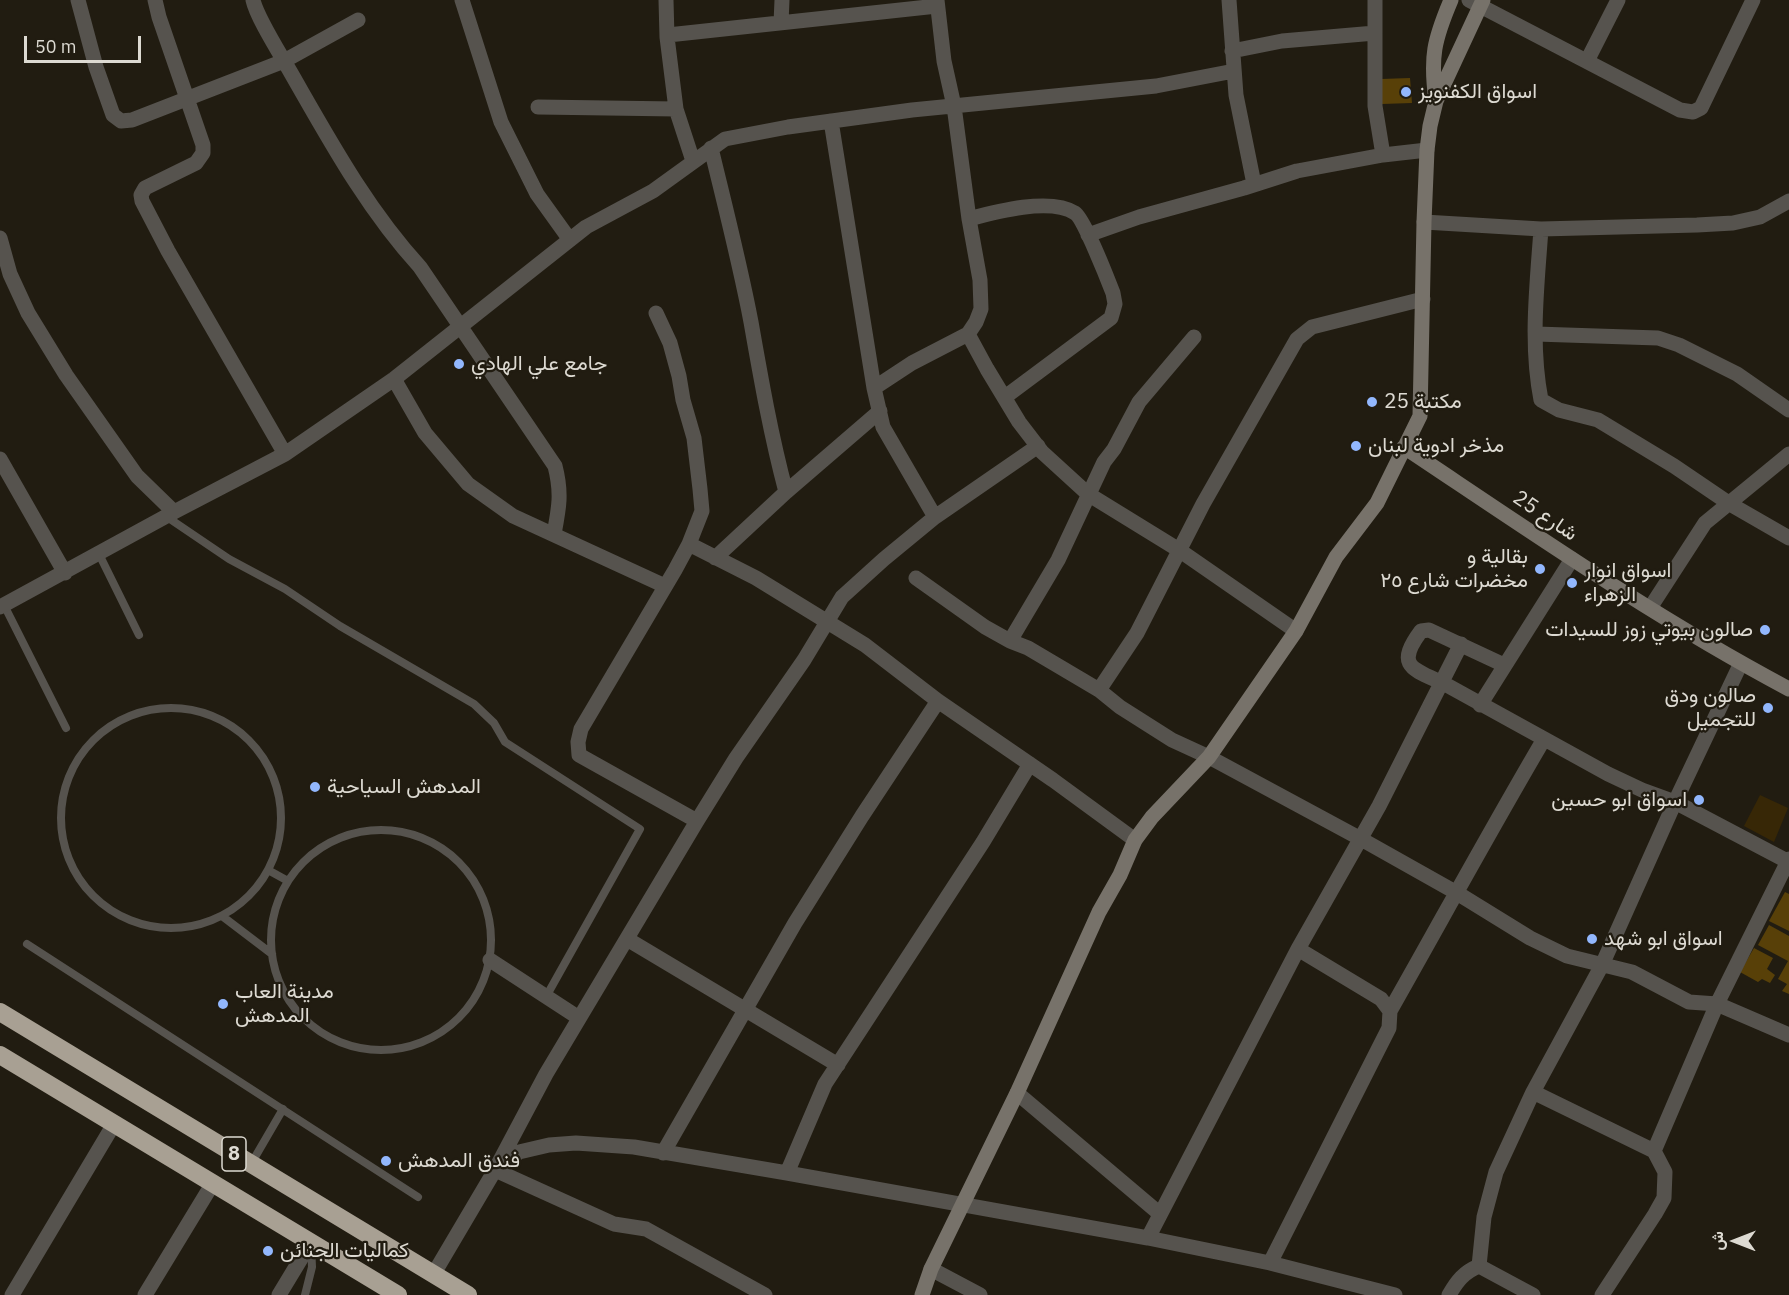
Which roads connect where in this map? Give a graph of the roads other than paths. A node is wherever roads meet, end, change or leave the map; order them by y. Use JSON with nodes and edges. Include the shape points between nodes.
{"nodes":[{"id":1,"x":78,"y":0,"type":"edge"},
{"id":2,"x":155,"y":0,"type":"edge"},
{"id":3,"x":253,"y":0,"type":"edge"},
{"id":4,"x":462,"y":0,"type":"edge"},
{"id":5,"x":661,"y":0,"type":"edge"},
{"id":6,"x":666,"y":0,"type":"edge"},
{"id":7,"x":782,"y":0,"type":"edge"},
{"id":8,"x":1229,"y":0,"type":"edge"},
{"id":9,"x":1375,"y":0,"type":"edge"},
{"id":10,"x":1451,"y":0,"type":"edge"},
{"id":11,"x":1618,"y":0,"type":"edge"},
{"id":12,"x":1753,"y":0,"type":"edge"},
{"id":13,"x":1478,"y":2,"type":"edge"},
{"id":14,"x":937,"y":3,"type":"edge"},
{"id":15,"x":358,"y":20,"type":"dead end"},
{"id":16,"x":781,"y":23,"type":"junction"},
{"id":17,"x":1375,"y":33,"type":"junction"},
{"id":18,"x":668,"y":35,"type":"junction"},
{"id":19,"x":1232,"y":51,"type":"junction"},
{"id":20,"x":284,"y":61,"type":"junction"},
{"id":21,"x":1587,"y":61,"type":"junction"},
{"id":22,"x":1234,"y":71,"type":"junction"},
{"id":23,"x":187,"y":99,"type":"junction"},
{"id":24,"x":1436,"y":101,"type":"junction"},
{"id":25,"x":954,"y":106,"type":"junction"},
{"id":26,"x":538,"y":107,"type":"dead end"},
{"id":27,"x":676,"y":109,"type":"junction"},
{"id":28,"x":831,"y":121,"type":"junction"},
{"id":29,"x":711,"y":148,"type":"junction"},
{"id":30,"x":1427,"y":150,"type":"junction"},
{"id":31,"x":1383,"y":155,"type":"junction"},
{"id":32,"x":693,"y":160,"type":"junction"},
{"id":33,"x":1254,"y":184,"type":"junction"},
{"id":34,"x":1789,"y":201,"type":"edge"},
{"id":35,"x":969,"y":219,"type":"junction"},
{"id":36,"x":1424,"y":222,"type":"junction"},
{"id":37,"x":1541,"y":229,"type":"junction"},
{"id":38,"x":1089,"y":235,"type":"junction"},
{"id":39,"x":0,"y":238,"type":"edge"},
{"id":40,"x":570,"y":240,"type":"junction"},
{"id":41,"x":1423,"y":299,"type":"junction"},
{"id":42,"x":656,"y":313,"type":"dead end"},
{"id":43,"x":462,"y":326,"type":"junction"},
{"id":44,"x":968,"y":334,"type":"junction"},
{"id":45,"x":1536,"y":334,"type":"junction"},
{"id":46,"x":1194,"y":337,"type":"dead end"},
{"id":47,"x":394,"y":379,"type":"junction"},
{"id":48,"x":874,"y":388,"type":"junction"},
{"id":49,"x":1005,"y":397,"type":"junction"},
{"id":50,"x":1789,"y":410,"type":"edge"},
{"id":51,"x":880,"y":411,"type":"junction"},
{"id":52,"x":1038,"y":446,"type":"junction"},
{"id":53,"x":1404,"y":447,"type":"junction"},
{"id":54,"x":285,"y":454,"type":"junction"},
{"id":55,"x":1789,"y":454,"type":"edge"},
{"id":56,"x":0,"y":459,"type":"edge"},
{"id":57,"x":786,"y":492,"type":"junction"},
{"id":58,"x":1088,"y":494,"type":"junction"},
{"id":59,"x":1730,"y":504,"type":"junction"},
{"id":60,"x":170,"y":514,"type":"junction"},
{"id":61,"x":935,"y":517,"type":"junction"},
{"id":62,"x":554,"y":534,"type":"junction"},
{"id":63,"x":1789,"y":538,"type":"edge"},
{"id":64,"x":689,"y":544,"type":"junction"},
{"id":65,"x":1179,"y":550,"type":"junction"},
{"id":66,"x":99,"y":554,"type":"junction"},
{"id":67,"x":715,"y":558,"type":"junction"},
{"id":68,"x":1572,"y":559,"type":"junction"},
{"id":69,"x":65,"y":573,"type":"junction"},
{"id":70,"x":916,"y":578,"type":"dead end"},
{"id":71,"x":665,"y":586,"type":"junction"},
{"id":72,"x":2,"y":606,"type":"edge"},
{"id":73,"x":1650,"y":608,"type":"junction"},
{"id":74,"x":828,"y":621,"type":"junction"},
{"id":75,"x":1296,"y":631,"type":"junction"},
{"id":76,"x":139,"y":635,"type":"dead end"},
{"id":77,"x":1010,"y":641,"type":"junction"},
{"id":78,"x":1461,"y":644,"type":"junction"},
{"id":79,"x":1741,"y":663,"type":"junction"},
{"id":80,"x":1504,"y":665,"type":"junction"},
{"id":81,"x":1443,"y":682,"type":"junction"},
{"id":82,"x":1789,"y":689,"type":"edge"},
{"id":83,"x":1099,"y":690,"type":"junction"},
{"id":84,"x":938,"y":701,"type":"junction"},
{"id":85,"x":1480,"y":705,"type":"junction"},
{"id":86,"x":66,"y":728,"type":"dead end"},
{"id":87,"x":1544,"y":739,"type":"junction"},
{"id":88,"x":1209,"y":757,"type":"junction"},
{"id":89,"x":1030,"y":764,"type":"junction"},
{"id":90,"x":1675,"y":802,"type":"junction"},
{"id":91,"x":697,"y":821,"type":"junction"},
{"id":92,"x":1361,"y":839,"type":"junction"},
{"id":93,"x":1136,"y":840,"type":"junction"},
{"id":94,"x":1789,"y":861,"type":"edge"},
{"id":95,"x":268,"y":870,"type":"junction"},
{"id":96,"x":288,"y":881,"type":"junction"},
{"id":97,"x":1457,"y":892,"type":"junction"},
{"id":98,"x":222,"y":916,"type":"junction"},
{"id":99,"x":627,"y":939,"type":"junction"},
{"id":100,"x":27,"y":944,"type":"dead end"},
{"id":101,"x":1298,"y":949,"type":"junction"},
{"id":102,"x":272,"y":954,"type":"junction"},
{"id":103,"x":490,"y":960,"type":"junction"},
{"id":104,"x":1602,"y":965,"type":"junction"},
{"id":105,"x":547,"y":995,"type":"junction"},
{"id":106,"x":1717,"y":1004,"type":"junction"},
{"id":107,"x":744,"y":1010,"type":"junction"},
{"id":108,"x":1389,"y":1011,"type":"junction"},
{"id":109,"x":0,"y":1012,"type":"edge"},
{"id":110,"x":579,"y":1018,"type":"junction"},
{"id":111,"x":1789,"y":1035,"type":"edge"},
{"id":112,"x":0,"y":1056,"type":"edge"},
{"id":113,"x":838,"y":1065,"type":"junction"},
{"id":114,"x":1533,"y":1092,"type":"junction"},
{"id":115,"x":1017,"y":1093,"type":"junction"},
{"id":116,"x":283,"y":1109,"type":"junction"},
{"id":117,"x":114,"y":1124,"type":"junction"},
{"id":118,"x":1654,"y":1150,"type":"junction"},
{"id":119,"x":663,"y":1153,"type":"junction"},
{"id":120,"x":251,"y":1164,"type":"junction"},
{"id":121,"x":495,"y":1170,"type":"junction"},
{"id":122,"x":787,"y":1173,"type":"junction"},
{"id":123,"x":213,"y":1183,"type":"junction"},
{"id":124,"x":418,"y":1197,"type":"dead end"},
{"id":125,"x":963,"y":1205,"type":"junction"},
{"id":126,"x":1160,"y":1214,"type":"junction"},
{"id":127,"x":1148,"y":1239,"type":"junction"},
{"id":128,"x":311,"y":1242,"type":"junction"},
{"id":129,"x":1270,"y":1263,"type":"junction"},
{"id":130,"x":1479,"y":1266,"type":"junction"},
{"id":131,"x":931,"y":1269,"type":"junction"},
{"id":132,"x":433,"y":1275,"type":"junction"},
{"id":133,"x":12,"y":1295,"type":"edge"},
{"id":134,"x":145,"y":1295,"type":"edge"},
{"id":135,"x":279,"y":1295,"type":"edge"},
{"id":136,"x":305,"y":1295,"type":"edge"},
{"id":137,"x":398,"y":1295,"type":"edge"},
{"id":138,"x":468,"y":1295,"type":"edge"},
{"id":139,"x":765,"y":1295,"type":"edge"},
{"id":140,"x":922,"y":1295,"type":"edge"},
{"id":141,"x":980,"y":1295,"type":"edge"},
{"id":142,"x":1395,"y":1295,"type":"edge"},
{"id":143,"x":1449,"y":1295,"type":"edge"},
{"id":144,"x":1533,"y":1295,"type":"edge"},
{"id":145,"x":1602,"y":1295,"type":"edge"}],
"edges":[{"from":1,"to":23,"type":"street","via":[[113,115],[121,121],[132,120]]},
{"from":2,"to":23,"type":"street"},
{"from":3,"to":20,"type":"street"},
{"from":4,"to":40,"type":"street","via":[[501,122],[537,194]]},
{"from":5,"to":6,"type":"street"},
{"from":6,"to":18,"type":"street"},
{"from":7,"to":16,"type":"street"},
{"from":8,"to":19,"type":"street"},
{"from":9,"to":17,"type":"street"},
{"from":10,"to":24,"type":"street","via":[[1437,32],[1433,55]]},
{"from":11,"to":21,"type":"street"},
{"from":12,"to":21,"type":"street","via":[[1701,108],[1693,112],[1680,110]]},
{"from":13,"to":21,"type":"street"},
{"from":13,"to":24,"type":"street"},
{"from":14,"to":16,"type":"street"},
{"from":14,"to":25,"type":"street"},
{"from":15,"to":20,"type":"street"},
{"from":16,"to":18,"type":"street"},
{"from":17,"to":19,"type":"street","via":[[1282,41]]},
{"from":17,"to":31,"type":"street","via":[[1376,106]]},
{"from":18,"to":27,"type":"street"},
{"from":19,"to":22,"type":"street"},
{"from":20,"to":23,"type":"street"},
{"from":20,"to":43,"type":"street","via":[[365,198]]},
{"from":22,"to":25,"type":"street","via":[[1156,86]]},
{"from":22,"to":33,"type":"street"},
{"from":23,"to":54,"type":"street","via":[[203,153],[196,163],[145,188],[142,201],[173,262]]},
{"from":24,"to":30,"type":"street"},
{"from":25,"to":28,"type":"street"},
{"from":25,"to":35,"type":"street"},
{"from":26,"to":27,"type":"street"},
{"from":27,"to":32,"type":"street"},
{"from":28,"to":29,"type":"street","via":[[725,139]]},
{"from":28,"to":48,"type":"street"},
{"from":29,"to":32,"type":"street"},
{"from":29,"to":57,"type":"street"},
{"from":30,"to":31,"type":"street"},
{"from":30,"to":36,"type":"street"},
{"from":31,"to":33,"type":"street","via":[[1297,171]]},
{"from":32,"to":40,"type":"street","via":[[652,191]]},
{"from":33,"to":38,"type":"street"},
{"from":34,"to":37,"type":"street","via":[[1760,218],[1733,223]]},
{"from":35,"to":38,"type":"street","via":[[1053,205],[1075,213]]},
{"from":35,"to":44,"type":"street","via":[[981,309]]},
{"from":36,"to":37,"type":"street"},
{"from":36,"to":41,"type":"street"},
{"from":37,"to":45,"type":"street"},
{"from":38,"to":49,"type":"street","via":[[1113,293],[1111,318]]},
{"from":39,"to":60,"type":"street","via":[[10,274],[66,375],[137,476]]},
{"from":40,"to":43,"type":"street"},
{"from":41,"to":53,"type":"street","via":[[1420,417]]},
{"from":41,"to":65,"type":"street","via":[[1312,327],[1297,339]]},
{"from":42,"to":64,"type":"street","via":[[670,343],[694,438],[702,512]]},
{"from":43,"to":47,"type":"street"},
{"from":43,"to":62,"type":"street","via":[[555,466],[560,504]]},
{"from":44,"to":48,"type":"street"},
{"from":44,"to":49,"type":"street"},
{"from":45,"to":50,"type":"street","via":[[1658,338],[1737,374]]},
{"from":45,"to":59,"type":"street","via":[[1541,400],[1559,410],[1598,420]]},
{"from":46,"to":58,"type":"street","via":[[1139,402]]},
{"from":47,"to":54,"type":"street"},
{"from":47,"to":62,"type":"street","via":[[425,433],[468,484],[513,516]]},
{"from":48,"to":51,"type":"street"},
{"from":49,"to":52,"type":"street"},
{"from":51,"to":57,"type":"street"},
{"from":51,"to":61,"type":"street","via":[[883,427]]},
{"from":52,"to":58,"type":"street"},
{"from":52,"to":61,"type":"street"},
{"from":53,"to":68,"type":"street","name":"شارع 25"},
{"from":53,"to":75,"type":"street","via":[[1377,503],[1336,557]]},
{"from":54,"to":60,"type":"street"},
{"from":55,"to":59,"type":"street"},
{"from":56,"to":69,"type":"street"},
{"from":57,"to":67,"type":"street"},
{"from":58,"to":65,"type":"street"},
{"from":58,"to":77,"type":"street","via":[[1058,560]]},
{"from":59,"to":63,"type":"street"},
{"from":59,"to":73,"type":"street","via":[[1705,523]]},
{"from":60,"to":66,"type":"street"},
{"from":60,"to":105,"type":"lane","via":[[229,559],[474,704],[494,723],[505,742],[640,830]]},
{"from":61,"to":74,"type":"street","via":[[842,597]]},
{"from":62,"to":71,"type":"street"},
{"from":64,"to":67,"type":"street"},
{"from":64,"to":71,"type":"street"},
{"from":65,"to":75,"type":"street"},
{"from":65,"to":83,"type":"street","via":[[1137,633]]},
{"from":66,"to":69,"type":"street"},
{"from":66,"to":76,"type":"lane"},
{"from":67,"to":74,"type":"street"},
{"from":68,"to":73,"type":"street","name":"شارع 25"},
{"from":68,"to":80,"type":"street"},
{"from":69,"to":72,"type":"street"},
{"from":70,"to":77,"type":"street"},
{"from":71,"to":91,"type":"street","via":[[581,729],[579,755]]},
{"from":72,"to":86,"type":"lane"},
{"from":73,"to":79,"type":"street","name":"شارع 25"},
{"from":74,"to":84,"type":"street"},
{"from":74,"to":91,"type":"street"},
{"from":75,"to":88,"type":"street"},
{"from":77,"to":83,"type":"street"},
{"from":78,"to":80,"type":"street"},
{"from":78,"to":81,"type":"street"},
{"from":78,"to":81,"type":"street","via":[[1429,630],[1421,631],[1408,655],[1414,670]]},
{"from":79,"to":82,"type":"street","name":"شارع 25"},
{"from":79,"to":90,"type":"street"},
{"from":80,"to":85,"type":"street"},
{"from":81,"to":85,"type":"street"},
{"from":81,"to":92,"type":"street"},
{"from":83,"to":88,"type":"street","via":[[1172,740]]},
{"from":84,"to":89,"type":"street"},
{"from":84,"to":107,"type":"street","via":[[839,852]]},
{"from":85,"to":87,"type":"street"},
{"from":87,"to":90,"type":"street","via":[[1642,790]]},
{"from":87,"to":97,"type":"street"},
{"from":88,"to":92,"type":"street"},
{"from":88,"to":93,"type":"street","via":[[1152,817]]},
{"from":89,"to":93,"type":"street"},
{"from":89,"to":113,"type":"street"},
{"from":90,"to":94,"type":"street"},
{"from":90,"to":104,"type":"street"},
{"from":91,"to":99,"type":"street"},
{"from":92,"to":97,"type":"street"},
{"from":92,"to":101,"type":"street"},
{"from":93,"to":115,"type":"street"},
{"from":94,"to":106,"type":"street"},
{"from":95,"to":96,"type":"lane"},
{"from":95,"to":98,"type":"lane","via":[[244,901]]},
{"from":95,"to":98,"type":"lane","via":[[281,830],[280,797],[260,751],[237,728],[207,713],[159,707],[127,716],[99,734],[70,774],[62,806],[63,838],[83,884],[113,912],[151,927],[184,928]]},
{"from":96,"to":102,"type":"lane","via":[[274,912]]},
{"from":96,"to":103,"type":"lane","via":[[309,856],[352,833],[385,829],[417,835],[459,861],[479,888],[490,919]]},
{"from":97,"to":104,"type":"street","via":[[1530,938],[1567,956]]},
{"from":97,"to":108,"type":"street"},
{"from":98,"to":102,"type":"lane"},
{"from":99,"to":107,"type":"street"},
{"from":99,"to":110,"type":"street"},
{"from":100,"to":116,"type":"lane"},
{"from":101,"to":108,"type":"street","via":[[1381,999]]},
{"from":101,"to":126,"type":"street"},
{"from":102,"to":103,"type":"lane","via":[[284,992],[303,1019],[345,1045],[377,1051],[410,1047],[453,1024],[475,999]]},
{"from":103,"to":105,"type":"street"},
{"from":104,"to":106,"type":"street","via":[[1632,972],[1689,1002]]},
{"from":104,"to":114,"type":"street"},
{"from":105,"to":110,"type":"street"},
{"from":106,"to":111,"type":"street"},
{"from":106,"to":118,"type":"street"},
{"from":107,"to":113,"type":"street"},
{"from":107,"to":119,"type":"street"},
{"from":108,"to":129,"type":"street","via":[[1389,1028]]},
{"from":109,"to":120,"type":"highway","number":"8"},
{"from":110,"to":121,"type":"street"},
{"from":112,"to":117,"type":"highway","number":"8"},
{"from":113,"to":122,"type":"street","via":[[825,1084]]},
{"from":114,"to":118,"type":"street"},
{"from":114,"to":130,"type":"street","via":[[1496,1172],[1484,1217]]},
{"from":115,"to":125,"type":"street"},
{"from":115,"to":126,"type":"street"},
{"from":116,"to":120,"type":"lane"},
{"from":116,"to":124,"type":"lane"},
{"from":117,"to":123,"type":"highway","number":"8"},
{"from":117,"to":133,"type":"street"},
{"from":118,"to":145,"type":"street","via":[[1665,1172],[1664,1198]]},
{"from":119,"to":121,"type":"street","via":[[602,1144],[549,1145],[519,1152]]},
{"from":119,"to":122,"type":"street"},
{"from":120,"to":132,"type":"highway","number":"8"},
{"from":121,"to":132,"type":"street"},
{"from":121,"to":139,"type":"street","via":[[614,1224],[646,1229]]},
{"from":122,"to":125,"type":"street"},
{"from":123,"to":128,"type":"highway","number":"8"},
{"from":123,"to":134,"type":"street"},
{"from":125,"to":127,"type":"street"},
{"from":125,"to":131,"type":"street"},
{"from":126,"to":127,"type":"street"},
{"from":127,"to":129,"type":"street"},
{"from":128,"to":135,"type":"street"},
{"from":128,"to":136,"type":"lane","via":[[312,1267]]},
{"from":128,"to":137,"type":"highway","number":"8"},
{"from":129,"to":142,"type":"street"},
{"from":130,"to":143,"type":"street","via":[[1468,1271]]},
{"from":130,"to":144,"type":"street"},
{"from":131,"to":140,"type":"street"},
{"from":131,"to":141,"type":"street"},
{"from":132,"to":138,"type":"highway","number":"8"}]}
